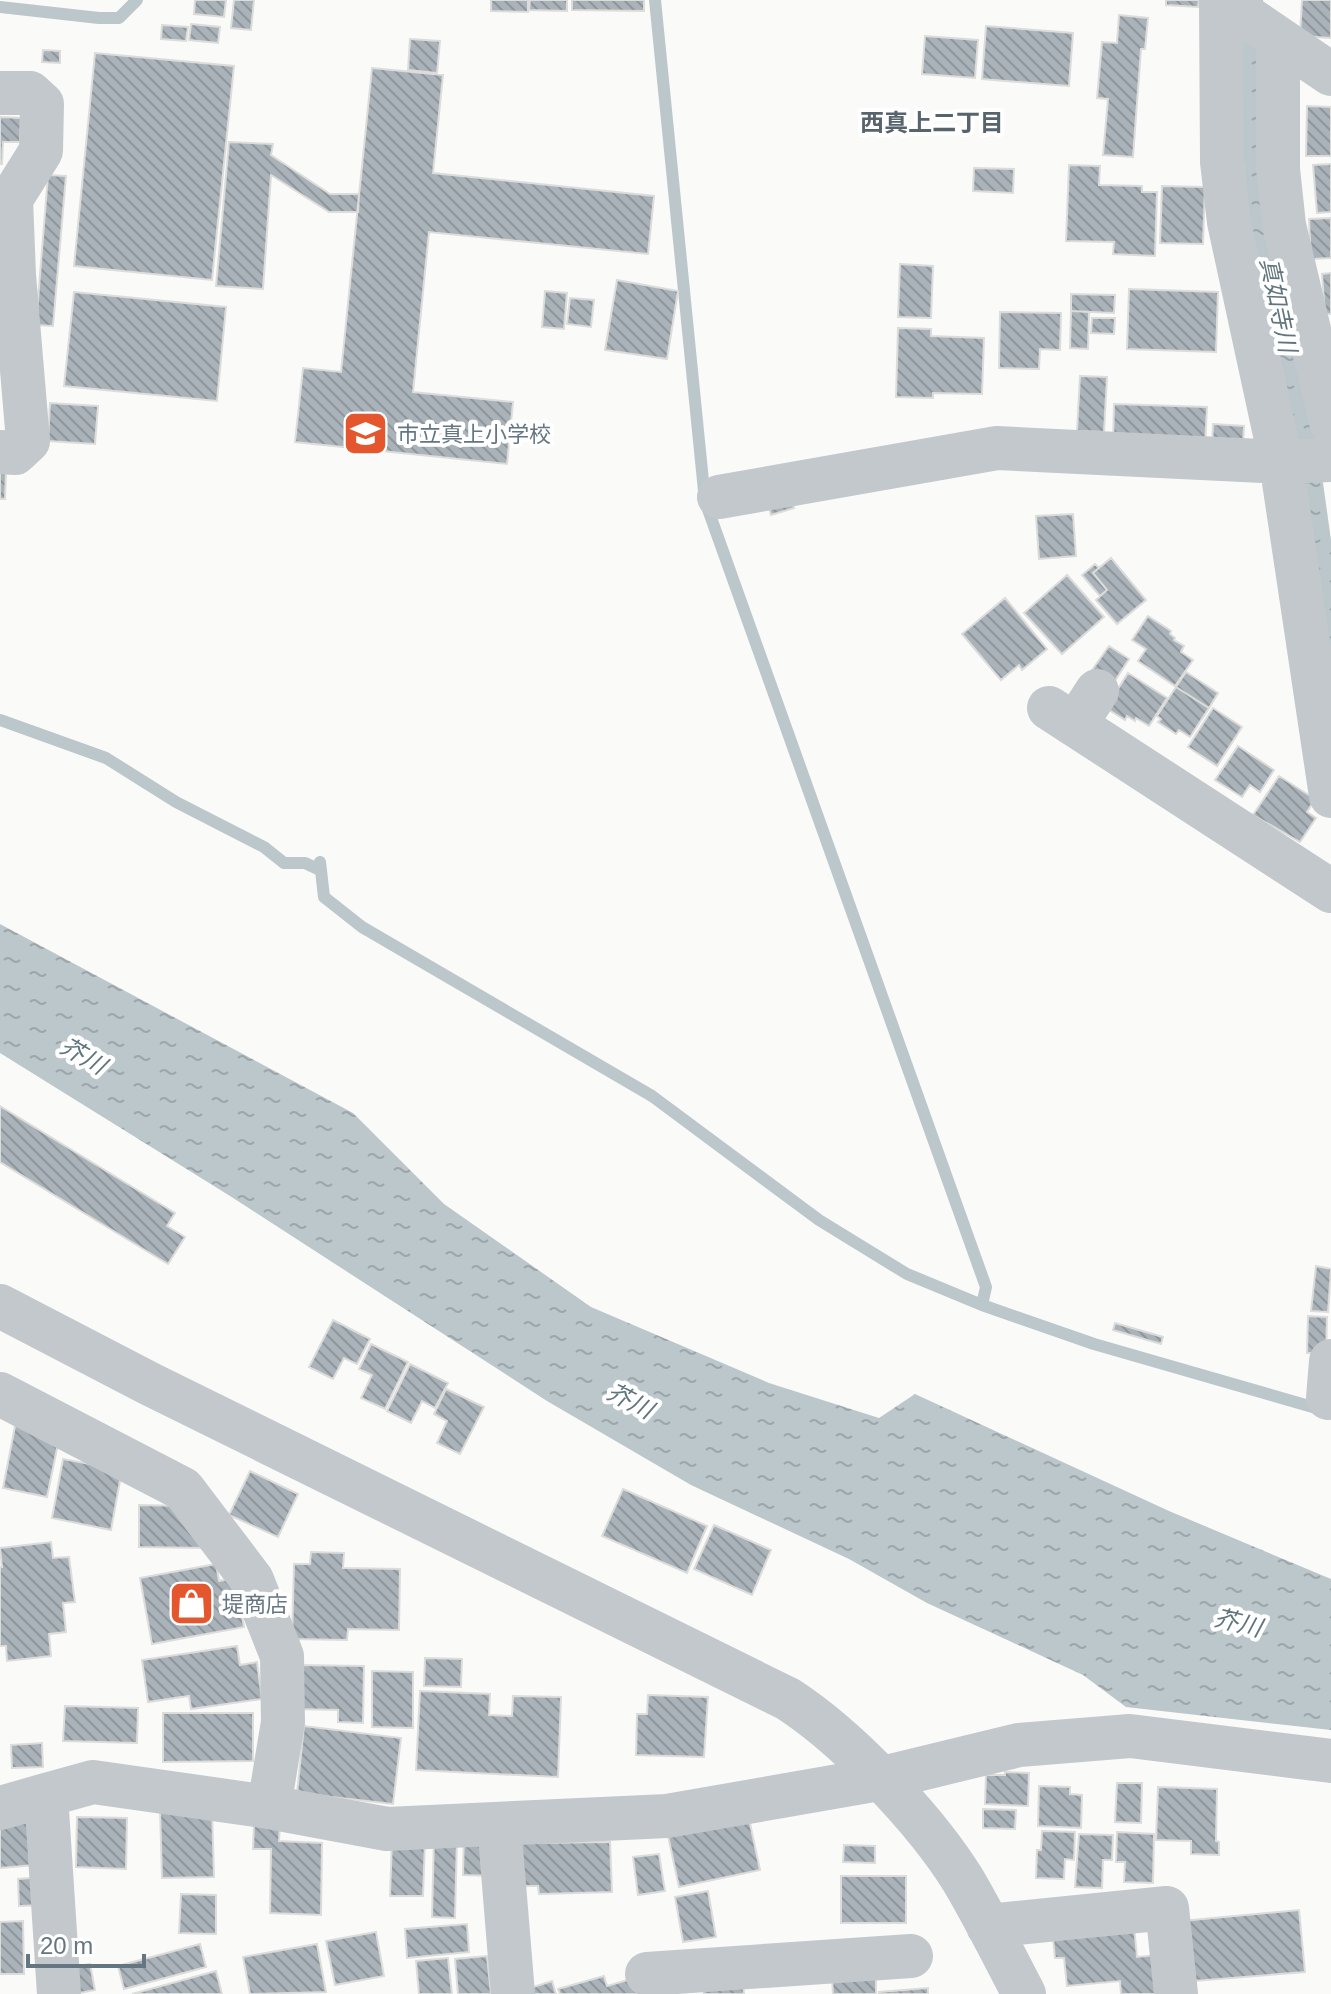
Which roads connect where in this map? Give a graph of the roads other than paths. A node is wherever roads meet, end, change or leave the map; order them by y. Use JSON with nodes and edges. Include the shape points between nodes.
{"nodes":[{"id":1,"x":1224,"y":1,"type":"edge"},
{"id":2,"x":1274,"y":34,"type":"junction"},
{"id":3,"x":1331,"y":74,"type":"edge"},
{"id":4,"x":0,"y":93,"type":"edge"},
{"id":5,"x":10,"y":185,"type":"edge"},
{"id":6,"x":7,"y":275,"type":"edge"},
{"id":7,"x":11,"y":364,"type":"edge"},
{"id":8,"x":0,"y":452,"type":"edge"},
{"id":9,"x":1312,"y":452,"type":"edge"},
{"id":10,"x":719,"y":497,"type":"dead end"},
{"id":11,"x":1074,"y":708,"type":"dead end"},
{"id":12,"x":1331,"y":796,"type":"edge"},
{"id":13,"x":1331,"y":891,"type":"edge"},
{"id":14,"x":0,"y":1306,"type":"edge"},
{"id":15,"x":0,"y":1394,"type":"edge"},
{"id":16,"x":1331,"y":1761,"type":"edge"},
{"id":17,"x":879,"y":1779,"type":"junction"},
{"id":18,"x":46,"y":1795,"type":"junction"},
{"id":19,"x":269,"y":1807,"type":"junction"},
{"id":20,"x":0,"y":1808,"type":"edge"},
{"id":21,"x":499,"y":1824,"type":"junction"},
{"id":22,"x":988,"y":1926,"type":"junction"},
{"id":23,"x":911,"y":1956,"type":"dead end"},
{"id":24,"x":647,"y":1974,"type":"dead end"},
{"id":25,"x":763,"y":1980,"type":"edge"},
{"id":26,"x":59,"y":1994,"type":"edge"},
{"id":27,"x":513,"y":1994,"type":"edge"},
{"id":28,"x":1024,"y":1994,"type":"edge"},
{"id":29,"x":1176,"y":1994,"type":"edge"}],
"edges":[{"from":1,"to":2,"type":"street"},
{"from":1,"to":9,"type":"street","via":[[1222,162],[1229,222]]},
{"from":2,"to":3,"type":"street"},
{"from":2,"to":9,"type":"street","via":[[1278,169]]},
{"from":4,"to":5,"type":"street","via":[[30,93],[42,104],[41,151]]},
{"from":5,"to":6,"type":"street"},
{"from":6,"to":7,"type":"street"},
{"from":7,"to":8,"type":"street","via":[[28,441],[15,453]]},
{"from":9,"to":10,"type":"street","via":[[997,448]]},
{"from":9,"to":12,"type":"street"},
{"from":11,"to":13,"type":"street"},
{"from":14,"to":17,"type":"street","via":[[788,1699],[813,1715]]},
{"from":15,"to":19,"type":"street","via":[[183,1489],[252,1580],[282,1656],[283,1722]]},
{"from":16,"to":17,"type":"street","via":[[1130,1736],[1019,1745]]},
{"from":17,"to":21,"type":"street","via":[[667,1816]]},
{"from":17,"to":22,"type":"street","via":[[948,1858]]},
{"from":18,"to":19,"type":"street","via":[[93,1782]]},
{"from":18,"to":20,"type":"street"},
{"from":18,"to":26,"type":"street"},
{"from":19,"to":21,"type":"street","via":[[387,1829]]},
{"from":21,"to":27,"type":"street"},
{"from":22,"to":28,"type":"street"},
{"from":22,"to":29,"type":"street","via":[[1167,1908]]},
{"from":23,"to":25,"type":"street"},
{"from":24,"to":25,"type":"street"}]}
